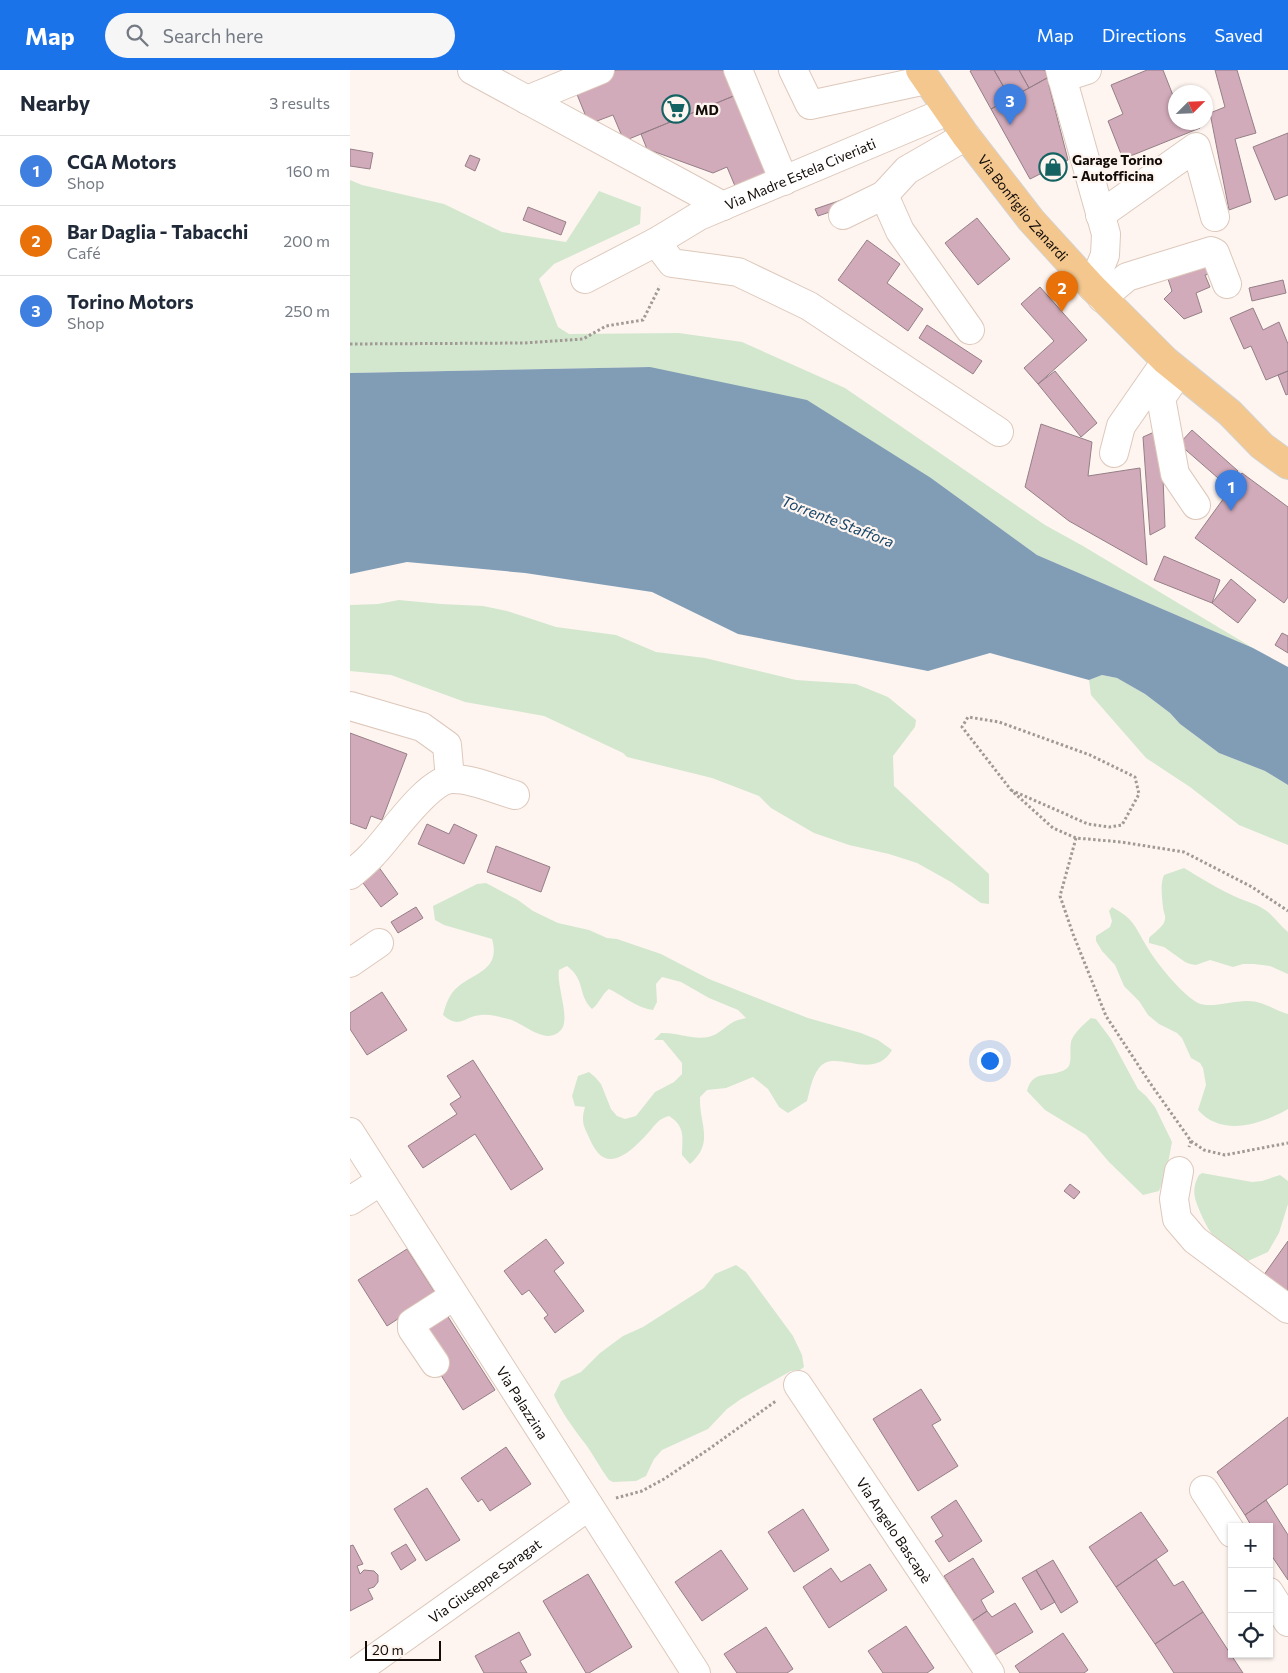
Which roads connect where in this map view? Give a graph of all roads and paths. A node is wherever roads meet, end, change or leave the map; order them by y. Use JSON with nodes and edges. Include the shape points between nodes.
{"nodes":[{"id":1,"x":472,"y":70,"type":"edge"},
{"id":2,"x":600,"y":70,"type":"edge"},
{"id":3,"x":738,"y":70,"type":"edge"},
{"id":4,"x":793,"y":70,"type":"edge"},
{"id":5,"x":1069,"y":73,"type":"edge"},
{"id":6,"x":923,"y":75,"type":"edge"},
{"id":7,"x":874,"y":80,"type":"edge"},
{"id":8,"x":527,"y":100,"type":"junction"},
{"id":9,"x":948,"y":111,"type":"junction"},
{"id":10,"x":966,"y":136,"type":"junction"},
{"id":11,"x":784,"y":181,"type":"junction"},
{"id":12,"x":884,"y":195,"type":"junction"},
{"id":13,"x":723,"y":206,"type":"junction"},
{"id":14,"x":843,"y":215,"type":"dead end"},
{"id":15,"x":1100,"y":215,"type":"junction"},
{"id":16,"x":1215,"y":217,"type":"dead end"},
{"id":17,"x":664,"y":253,"type":"junction"},
{"id":18,"x":586,"y":279,"type":"dead end"},
{"id":19,"x":1227,"y":284,"type":"dead end"},
{"id":20,"x":1097,"y":292,"type":"junction"},
{"id":21,"x":970,"y":330,"type":"dead end"},
{"id":22,"x":350,"y":344,"type":"edge"},
{"id":23,"x":1172,"y":366,"type":"junction"},
{"id":24,"x":1230,"y":413,"type":"junction"},
{"id":25,"x":999,"y":432,"type":"dead end"},
{"id":26,"x":1288,"y":444,"type":"edge"},
{"id":27,"x":1114,"y":453,"type":"dead end"},
{"id":28,"x":1288,"y":465,"type":"edge"},
{"id":29,"x":1196,"y":504,"type":"dead end"},
{"id":30,"x":350,"y":706,"type":"edge"},
{"id":31,"x":450,"y":779,"type":"junction"},
{"id":32,"x":1012,"y":790,"type":"junction"},
{"id":33,"x":515,"y":795,"type":"dead end"},
{"id":34,"x":1076,"y":838,"type":"junction"},
{"id":35,"x":350,"y":875,"type":"edge"},
{"id":36,"x":1288,"y":911,"type":"edge"},
{"id":37,"x":379,"y":943,"type":"dead end"},
{"id":38,"x":350,"y":963,"type":"edge"},
{"id":39,"x":350,"y":1132,"type":"edge"},
{"id":40,"x":1191,"y":1141,"type":"junction"},
{"id":41,"x":1288,"y":1144,"type":"edge"},
{"id":42,"x":1178,"y":1171,"type":"joint"},
{"id":43,"x":381,"y":1181,"type":"junction"},
{"id":44,"x":350,"y":1200,"type":"edge"},
{"id":45,"x":454,"y":1296,"type":"junction"},
{"id":46,"x":1288,"y":1310,"type":"edge"},
{"id":47,"x":435,"y":1363,"type":"dead end"},
{"id":48,"x":798,"y":1385,"type":"joint"},
{"id":49,"x":1204,"y":1490,"type":"dead end"},
{"id":50,"x":589,"y":1506,"type":"junction"},
{"id":51,"x":1228,"y":1527,"type":"edge"},
{"id":52,"x":1273,"y":1598,"type":"edge"},
{"id":53,"x":1288,"y":1622,"type":"edge"},
{"id":54,"x":354,"y":1673,"type":"edge"},
{"id":55,"x":696,"y":1673,"type":"edge"},
{"id":56,"x":990,"y":1673,"type":"edge"}],
"edges":[{"from":1,"to":8,"type":"street"},
{"from":2,"to":8,"type":"street"},
{"from":3,"to":11,"type":"street"},
{"from":4,"to":7,"type":"street","via":[[810,105]]},
{"from":5,"to":15,"type":"street"},
{"from":6,"to":7,"type":"street"},
{"from":6,"to":9,"type":"main road","name":"Via Bonfiglio Zanardi"},
{"from":8,"to":13,"type":"street"},
{"from":9,"to":10,"type":"main road","name":"Via Bonfiglio Zanardi"},
{"from":9,"to":11,"type":"street","name":"Via Madre Estela Civeriati"},
{"from":10,"to":12,"type":"street","via":[[907,170]]},
{"from":10,"to":20,"type":"main road","name":"Via Bonfiglio Zanardi","via":[[1031,220]]},
{"from":11,"to":13,"type":"street","name":"Via Madre Estela Civeriati"},
{"from":12,"to":14,"type":"street"},
{"from":12,"to":21,"type":"street","via":[[900,231]]},
{"from":13,"to":17,"type":"street","name":"Via Madre Estela Civeriati","via":[[699,216]]},
{"from":15,"to":16,"type":"street","via":[[1196,147]]},
{"from":15,"to":20,"type":"street","via":[[1106,234]]},
{"from":17,"to":18,"type":"street","name":"Via Madre Estela Civeriati"},
{"from":17,"to":22,"type":"path","via":[[643,320],[606,326],[583,339]]},
{"from":17,"to":25,"type":"street","via":[[738,272],[809,306]]},
{"from":19,"to":20,"type":"street","via":[[1212,251],[1127,277]]},
{"from":20,"to":23,"type":"main road","name":"Via Bonfiglio Zanardi"},
{"from":23,"to":24,"type":"main road","name":"Via Bonfiglio Zanardi"},
{"from":23,"to":27,"type":"street","via":[[1121,426]]},
{"from":23,"to":29,"type":"street","via":[[1162,398],[1175,474]]},
{"from":24,"to":26,"type":"main road","name":"Via Bonfiglio Zanardi","via":[[1272,432]]},
{"from":24,"to":28,"type":"main road","name":"Via Bonfiglio Zanardi","via":[[1262,446]]},
{"from":30,"to":31,"type":"street","via":[[422,727],[447,745]]},
{"from":31,"to":33,"type":"street"},
{"from":31,"to":35,"type":"street","via":[[434,786],[374,854]]},
{"from":32,"to":32,"type":"path","via":[[962,727],[968,717],[999,722],[1090,755],[1135,777],[1139,794],[1122,825],[1109,827],[1088,824]]},
{"from":32,"to":34,"type":"path","via":[[1053,828]]},
{"from":34,"to":36,"type":"path","via":[[1184,852],[1252,887]]},
{"from":34,"to":40,"type":"path","via":[[1060,896],[1073,934],[1106,1016]]},
{"from":37,"to":38,"type":"street"},
{"from":39,"to":43,"type":"street","name":"Via Palazzina"},
{"from":40,"to":41,"type":"path","via":[[1204,1150],[1225,1154]]},
{"from":40,"to":42,"type":"path"},
{"from":42,"to":46,"type":"street","via":[[1174,1199],[1177,1219],[1195,1240]]},
{"from":43,"to":44,"type":"street"},
{"from":43,"to":45,"type":"street","name":"Via Palazzina"},
{"from":45,"to":47,"type":"street","via":[[412,1323],[412,1329]]},
{"from":45,"to":50,"type":"street","name":"Via Palazzina"},
{"from":48,"to":50,"type":"path","via":[[664,1479],[642,1491]]},
{"from":48,"to":56,"type":"street","name":"Via Angelo Bascapè"},
{"from":49,"to":51,"type":"street"},
{"from":50,"to":54,"type":"street","name":"Via Giuseppe Saragat"},
{"from":50,"to":55,"type":"street","name":"Via Palazzina"},
{"from":52,"to":53,"type":"street"}]}
